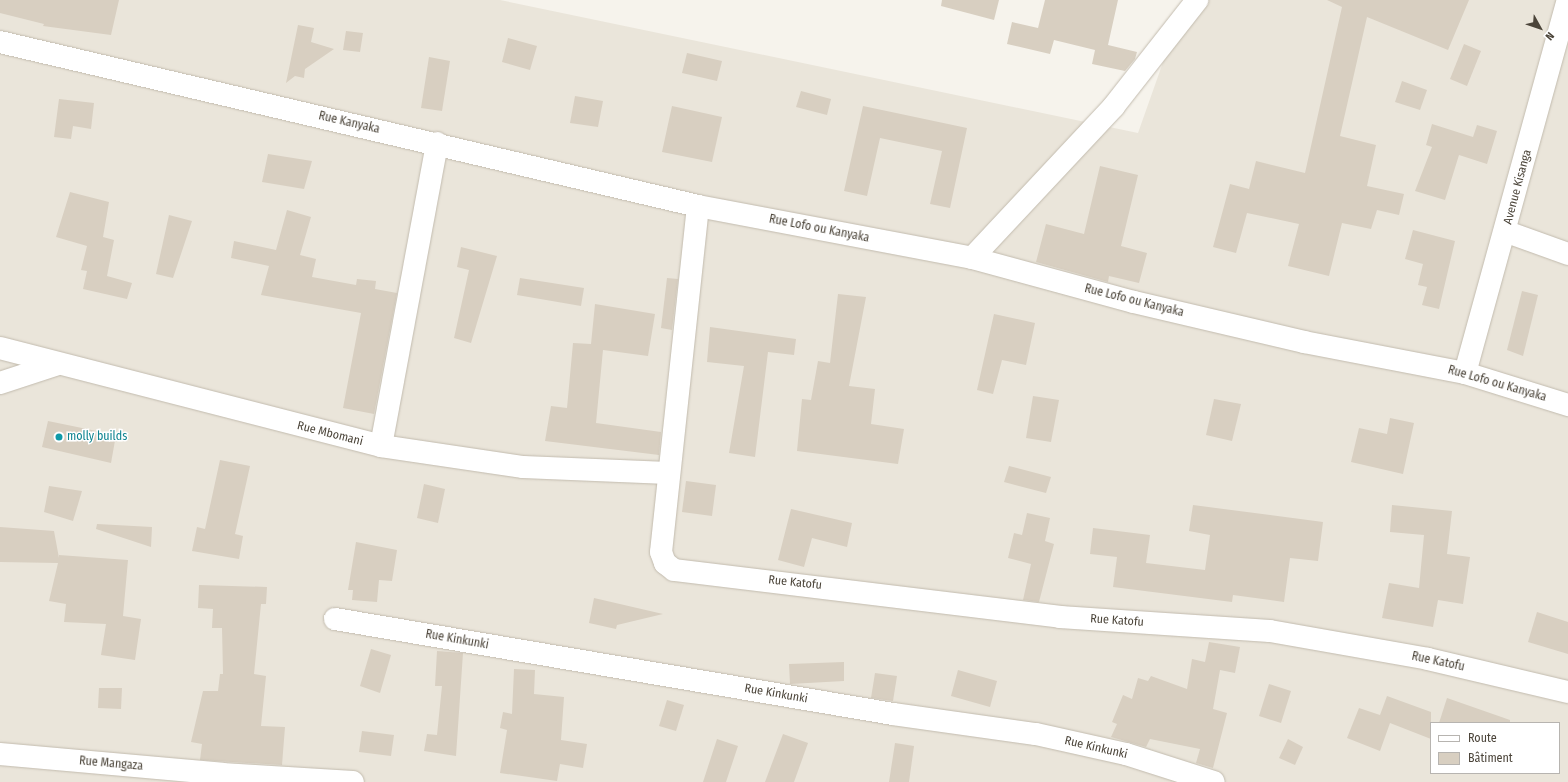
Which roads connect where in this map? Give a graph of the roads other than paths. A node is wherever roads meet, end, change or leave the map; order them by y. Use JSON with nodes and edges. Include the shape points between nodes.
{"nodes":[{"id":1,"x":1197,"y":0,"type":"edge"},
{"id":2,"x":1568,"y":0,"type":"edge"},
{"id":3,"x":1563,"y":35,"type":"edge"},
{"id":4,"x":0,"y":42,"type":"edge"},
{"id":5,"x":437,"y":143,"type":"junction"},
{"id":6,"x":698,"y":206,"type":"junction"},
{"id":7,"x":1506,"y":232,"type":"junction"},
{"id":8,"x":1568,"y":254,"type":"edge"},
{"id":9,"x":972,"y":258,"type":"junction"},
{"id":10,"x":0,"y":348,"type":"edge"},
{"id":11,"x":58,"y":364,"type":"junction"},
{"id":12,"x":1465,"y":373,"type":"junction"},
{"id":13,"x":0,"y":383,"type":"edge"},
{"id":14,"x":1568,"y":405,"type":"edge"},
{"id":15,"x":380,"y":446,"type":"junction"},
{"id":16,"x":668,"y":473,"type":"junction"},
{"id":17,"x":335,"y":619,"type":"dead end"},
{"id":18,"x":1568,"y":692,"type":"edge"},
{"id":19,"x":0,"y":754,"type":"edge"},
{"id":20,"x":222,"y":778,"type":"edge"},
{"id":21,"x":353,"y":782,"type":"edge"},
{"id":22,"x":1214,"y":782,"type":"edge"}],
"edges":[{"from":1,"to":9,"type":"street","via":[[1114,106]]},
{"from":2,"to":3,"type":"street","name":"Avenue Kisanga"},
{"from":3,"to":7,"type":"street","name":"Avenue Kisanga"},
{"from":4,"to":5,"type":"street","name":"Rue Kanyaka"},
{"from":5,"to":6,"type":"street","name":"Rue Kanyaka"},
{"from":5,"to":15,"type":"street"},
{"from":6,"to":9,"type":"street","name":"Rue Lofo ou Kanyaka"},
{"from":6,"to":16,"type":"street"},
{"from":7,"to":8,"type":"street"},
{"from":7,"to":12,"type":"street","name":"Avenue Kisanga"},
{"from":9,"to":12,"type":"street","name":"Rue Lofo ou Kanyaka","via":[[1134,302],[1304,342]]},
{"from":10,"to":11,"type":"street","name":"Rue Mbomani"},
{"from":11,"to":13,"type":"street"},
{"from":11,"to":15,"type":"street","name":"Rue Mbomani"},
{"from":12,"to":14,"type":"street","name":"Rue Lofo ou Kanyaka"},
{"from":15,"to":16,"type":"street","name":"Rue Mbomani","via":[[523,467]]},
{"from":16,"to":18,"type":"street","name":"Rue Katofu","via":[[661,552],[665,563],[674,570],[1060,617],[1270,631],[1428,659]]},
{"from":17,"to":22,"type":"street","name":"Rue Kinkunki","via":[[893,714],[1036,734],[1126,754]]},
{"from":19,"to":20,"type":"street","name":"Rue Mangaza"},
{"from":20,"to":21,"type":"street","name":"Rue Mangaza"}]}
